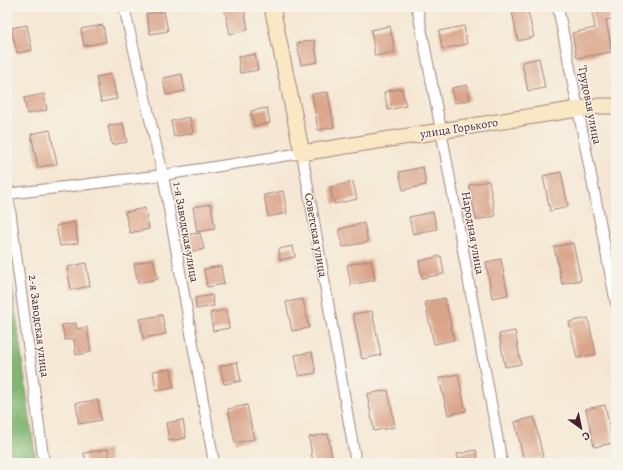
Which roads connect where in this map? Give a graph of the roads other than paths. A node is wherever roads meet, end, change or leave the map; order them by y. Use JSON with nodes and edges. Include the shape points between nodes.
{"nodes":[{"id":1,"x":124,"y":7,"type":"edge"},
{"id":2,"x":272,"y":7,"type":"edge"},
{"id":3,"x":417,"y":7,"type":"edge"},
{"id":4,"x":558,"y":7,"type":"edge"},
{"id":5,"x":616,"y":106,"type":"edge"},
{"id":6,"x":578,"y":109,"type":"junction"},
{"id":7,"x":441,"y":130,"type":"junction"},
{"id":8,"x":302,"y":153,"type":"junction"},
{"id":9,"x":163,"y":175,"type":"junction"},
{"id":10,"x":7,"y":191,"type":"edge"},
{"id":11,"x":616,"y":303,"type":"edge"},
{"id":12,"x":44,"y":463,"type":"edge"},
{"id":13,"x":214,"y":463,"type":"edge"},
{"id":14,"x":356,"y":463,"type":"edge"},
{"id":15,"x":502,"y":463,"type":"edge"}],
"edges":[{"from":1,"to":9,"type":"street","name":"1-я Заводская улица"},
{"from":2,"to":8,"type":"street","name":"Советская улица"},
{"from":3,"to":7,"type":"street","name":"Народная улица"},
{"from":4,"to":6,"type":"street","name":"Трудовая улица"},
{"from":5,"to":6,"type":"street","name":"улица Горького"},
{"from":6,"to":7,"type":"street","name":"улица Горького"},
{"from":6,"to":11,"type":"street","name":"Трудовая улица"},
{"from":7,"to":8,"type":"street","name":"улица Горького"},
{"from":7,"to":15,"type":"street","name":"Народная улица"},
{"from":8,"to":9,"type":"street"},
{"from":8,"to":14,"type":"street","name":"Советская улица"},
{"from":9,"to":10,"type":"street"},
{"from":9,"to":13,"type":"street","name":"1-я Заводская улица"},
{"from":10,"to":12,"type":"street","name":"2-я Заводская улица"}]}
